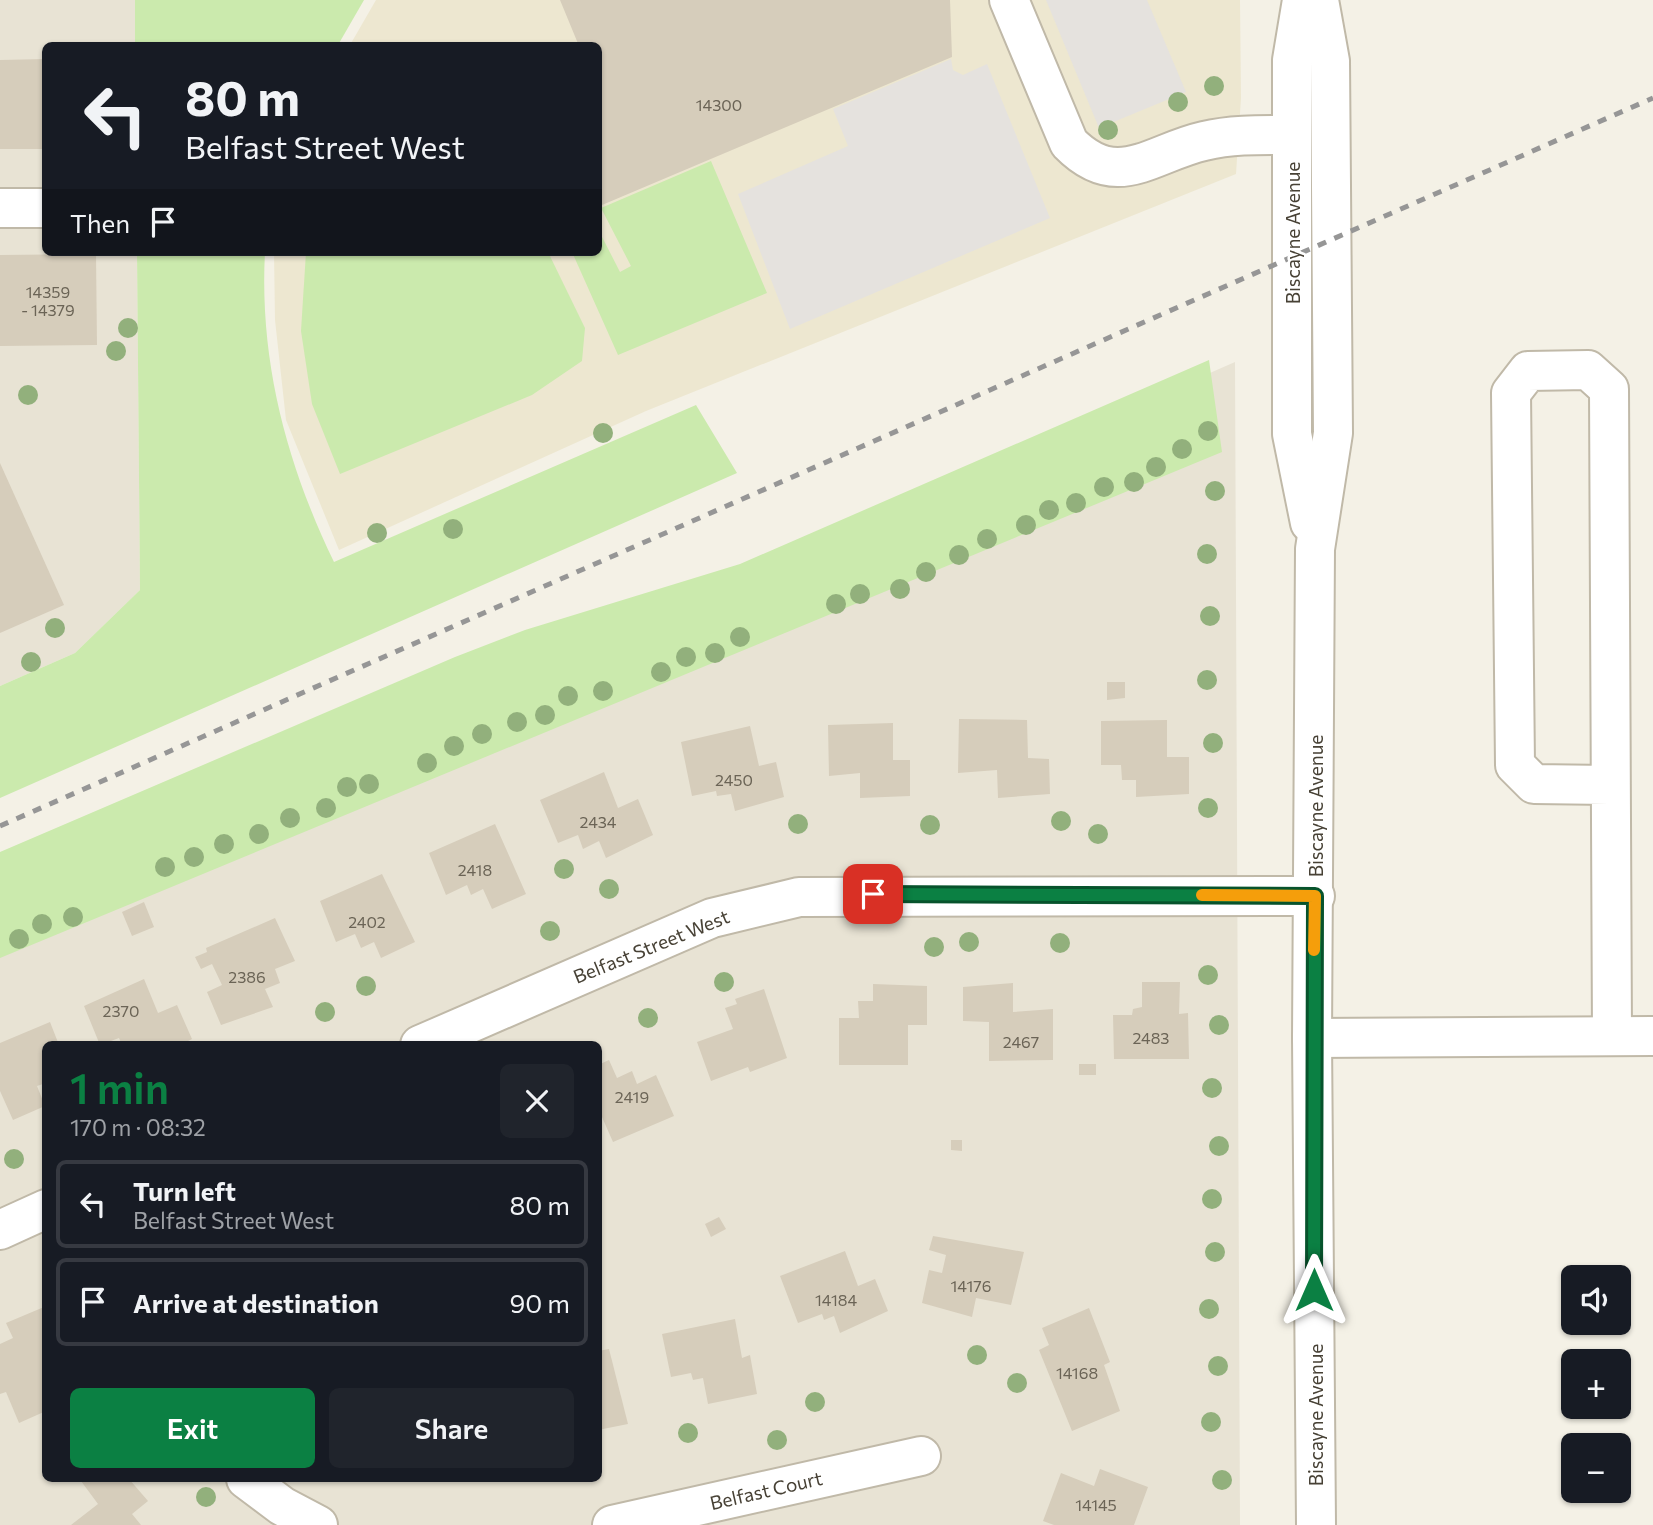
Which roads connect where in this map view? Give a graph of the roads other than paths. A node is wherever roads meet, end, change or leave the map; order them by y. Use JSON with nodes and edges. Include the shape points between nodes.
{"nodes":[{"id":1,"x":1009,"y":0,"type":"edge"},
{"id":2,"x":1302,"y":0,"type":"edge"},
{"id":3,"x":1319,"y":0,"type":"edge"},
{"id":4,"x":1292,"y":135,"type":"junction"},
{"id":5,"x":0,"y":208,"type":"edge"},
{"id":6,"x":42,"y":208,"type":"edge"},
{"id":7,"x":1315,"y":549,"type":"junction"},
{"id":8,"x":1609,"y":785,"type":"junction"},
{"id":9,"x":1315,"y":896,"type":"junction"},
{"id":10,"x":1612,"y":1036,"type":"junction"},
{"id":11,"x":1653,"y":1036,"type":"edge"},
{"id":12,"x":1312,"y":1038,"type":"junction"},
{"id":13,"x":429,"y":1041,"type":"edge"},
{"id":14,"x":42,"y":1211,"type":"edge"},
{"id":15,"x":0,"y":1230,"type":"edge"},
{"id":16,"x":921,"y":1456,"type":"dead end"},
{"id":17,"x":250,"y":1482,"type":"edge"},
{"id":18,"x":318,"y":1525,"type":"edge"},
{"id":19,"x":612,"y":1525,"type":"edge"},
{"id":20,"x":1316,"y":1525,"type":"edge"}],
"edges":[{"from":1,"to":4,"type":"street","via":[[1069,143],[1100,167],[1132,167],[1209,140]]},
{"from":2,"to":4,"type":"street","name":"Biscayne Avenue","via":[[1292,60]]},
{"from":3,"to":7,"type":"street","name":"Biscayne Avenue","via":[[1330,61],[1333,433]]},
{"from":4,"to":7,"type":"street","name":"Biscayne Avenue","via":[[1292,434]]},
{"from":5,"to":6,"type":"street"},
{"from":7,"to":9,"type":"street","name":"Biscayne Avenue"},
{"from":8,"to":8,"type":"street","via":[[1609,389],[1588,370],[1528,371],[1511,393],[1515,765],[1534,784]]},
{"from":8,"to":10,"type":"street"},
{"from":9,"to":12,"type":"street","name":"Biscayne Avenue"},
{"from":9,"to":13,"type":"street","name":"Belfast Street West","via":[[799,897],[712,918]]},
{"from":10,"to":11,"type":"street"},
{"from":10,"to":12,"type":"street"},
{"from":12,"to":20,"type":"street","name":"Biscayne Avenue"},
{"from":14,"to":15,"type":"street"},
{"from":16,"to":19,"type":"street","name":"Belfast Court"},
{"from":17,"to":18,"type":"street"}]}
